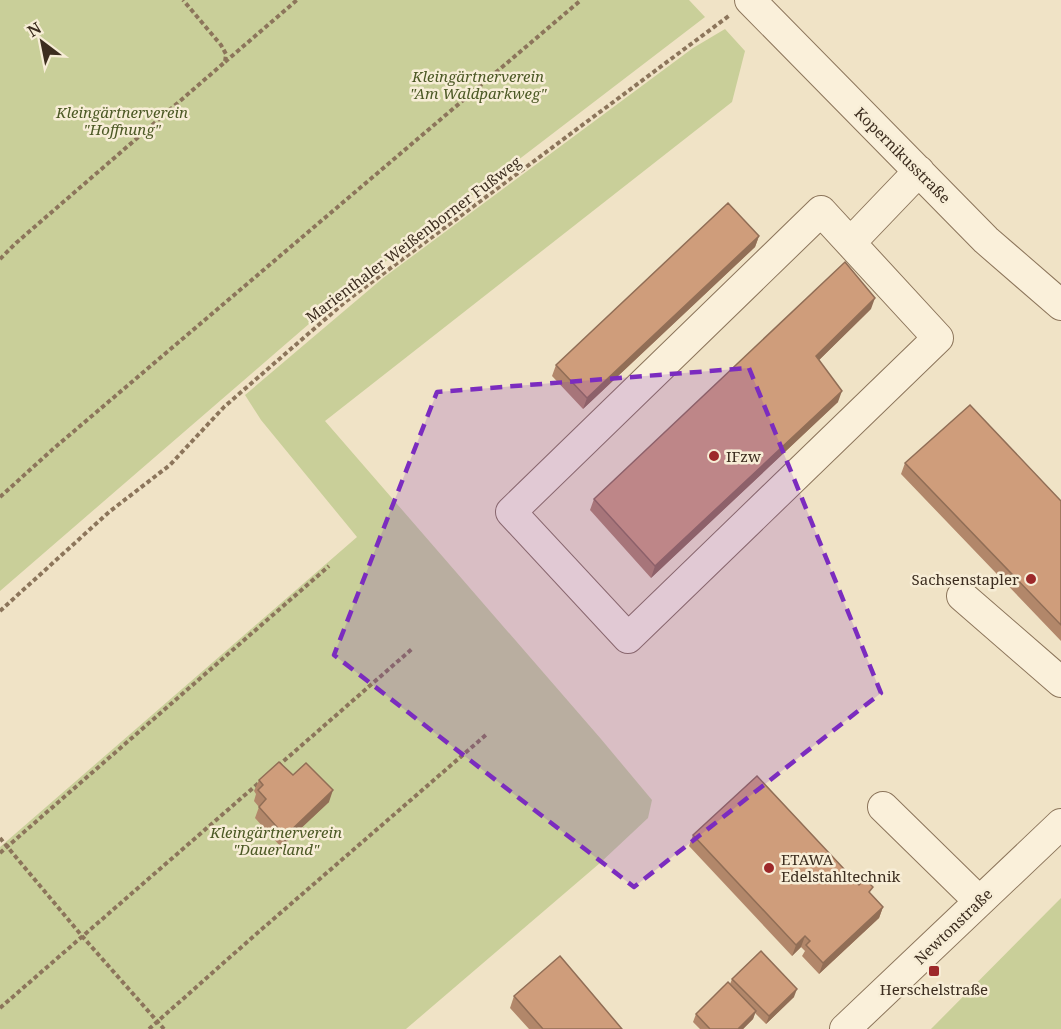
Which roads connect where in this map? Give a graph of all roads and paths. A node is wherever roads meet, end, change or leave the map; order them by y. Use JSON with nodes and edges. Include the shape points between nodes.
{"nodes":[{"id":1,"x":183,"y":0,"type":"edge"},
{"id":2,"x":297,"y":0,"type":"edge"},
{"id":3,"x":581,"y":0,"type":"edge"},
{"id":4,"x":742,"y":6,"type":"edge"},
{"id":5,"x":225,"y":62,"type":"junction"},
{"id":6,"x":919,"y":171,"type":"junction"},
{"id":7,"x":850,"y":242,"type":"junction"},
{"id":8,"x":0,"y":259,"type":"edge"},
{"id":9,"x":1061,"y":305,"type":"edge"},
{"id":10,"x":0,"y":497,"type":"edge"},
{"id":11,"x":329,"y":566,"type":"dead end"},
{"id":12,"x":962,"y":596,"type":"dead end"},
{"id":13,"x":0,"y":611,"type":"edge"},
{"id":14,"x":413,"y":648,"type":"dead end"},
{"id":15,"x":1061,"y":682,"type":"edge"},
{"id":16,"x":487,"y":734,"type":"dead end"},
{"id":17,"x":275,"y":768,"type":"edge"},
{"id":18,"x":268,"y":775,"type":"edge"},
{"id":19,"x":883,"y":807,"type":"dead end"},
{"id":20,"x":1061,"y":824,"type":"edge"},
{"id":21,"x":0,"y":838,"type":"edge"},
{"id":22,"x":7,"y":847,"type":"junction"},
{"id":23,"x":0,"y":853,"type":"edge"},
{"id":24,"x":979,"y":901,"type":"junction"},
{"id":25,"x":82,"y":936,"type":"junction"},
{"id":26,"x":0,"y":1008,"type":"edge"},
{"id":27,"x":158,"y":1022,"type":"junction"},
{"id":28,"x":149,"y":1029,"type":"edge"},
{"id":29,"x":164,"y":1029,"type":"edge"},
{"id":30,"x":845,"y":1029,"type":"edge"}],
"edges":[{"from":1,"to":5,"type":"path","via":[[221,45]]},
{"from":2,"to":5,"type":"path"},
{"from":3,"to":10,"type":"path"},
{"from":4,"to":6,"type":"street","name":"Kopernikusstraße"},
{"from":4,"to":13,"type":"path","name":"Marienthaler Weißenborner Fußweg","via":[[345,302],[224,407],[170,465],[109,512]]},
{"from":5,"to":8,"type":"path"},
{"from":6,"to":7,"type":"street"},
{"from":6,"to":9,"type":"street","name":"Kopernikusstraße","via":[[986,240]]},
{"from":7,"to":7,"type":"street","via":[[821,212],[511,512],[628,638],[938,338]]},
{"from":11,"to":22,"type":"path"},
{"from":12,"to":15,"type":"street"},
{"from":14,"to":17,"type":"path"},
{"from":16,"to":27,"type":"path"},
{"from":18,"to":25,"type":"path"},
{"from":19,"to":24,"type":"street"},
{"from":20,"to":24,"type":"street","name":"Newtonstraße"},
{"from":21,"to":22,"type":"path"},
{"from":22,"to":23,"type":"path"},
{"from":22,"to":25,"type":"path"},
{"from":24,"to":30,"type":"street","name":"Newtonstraße"},
{"from":25,"to":26,"type":"path"},
{"from":25,"to":27,"type":"path"},
{"from":27,"to":28,"type":"path"},
{"from":27,"to":29,"type":"path"}]}
